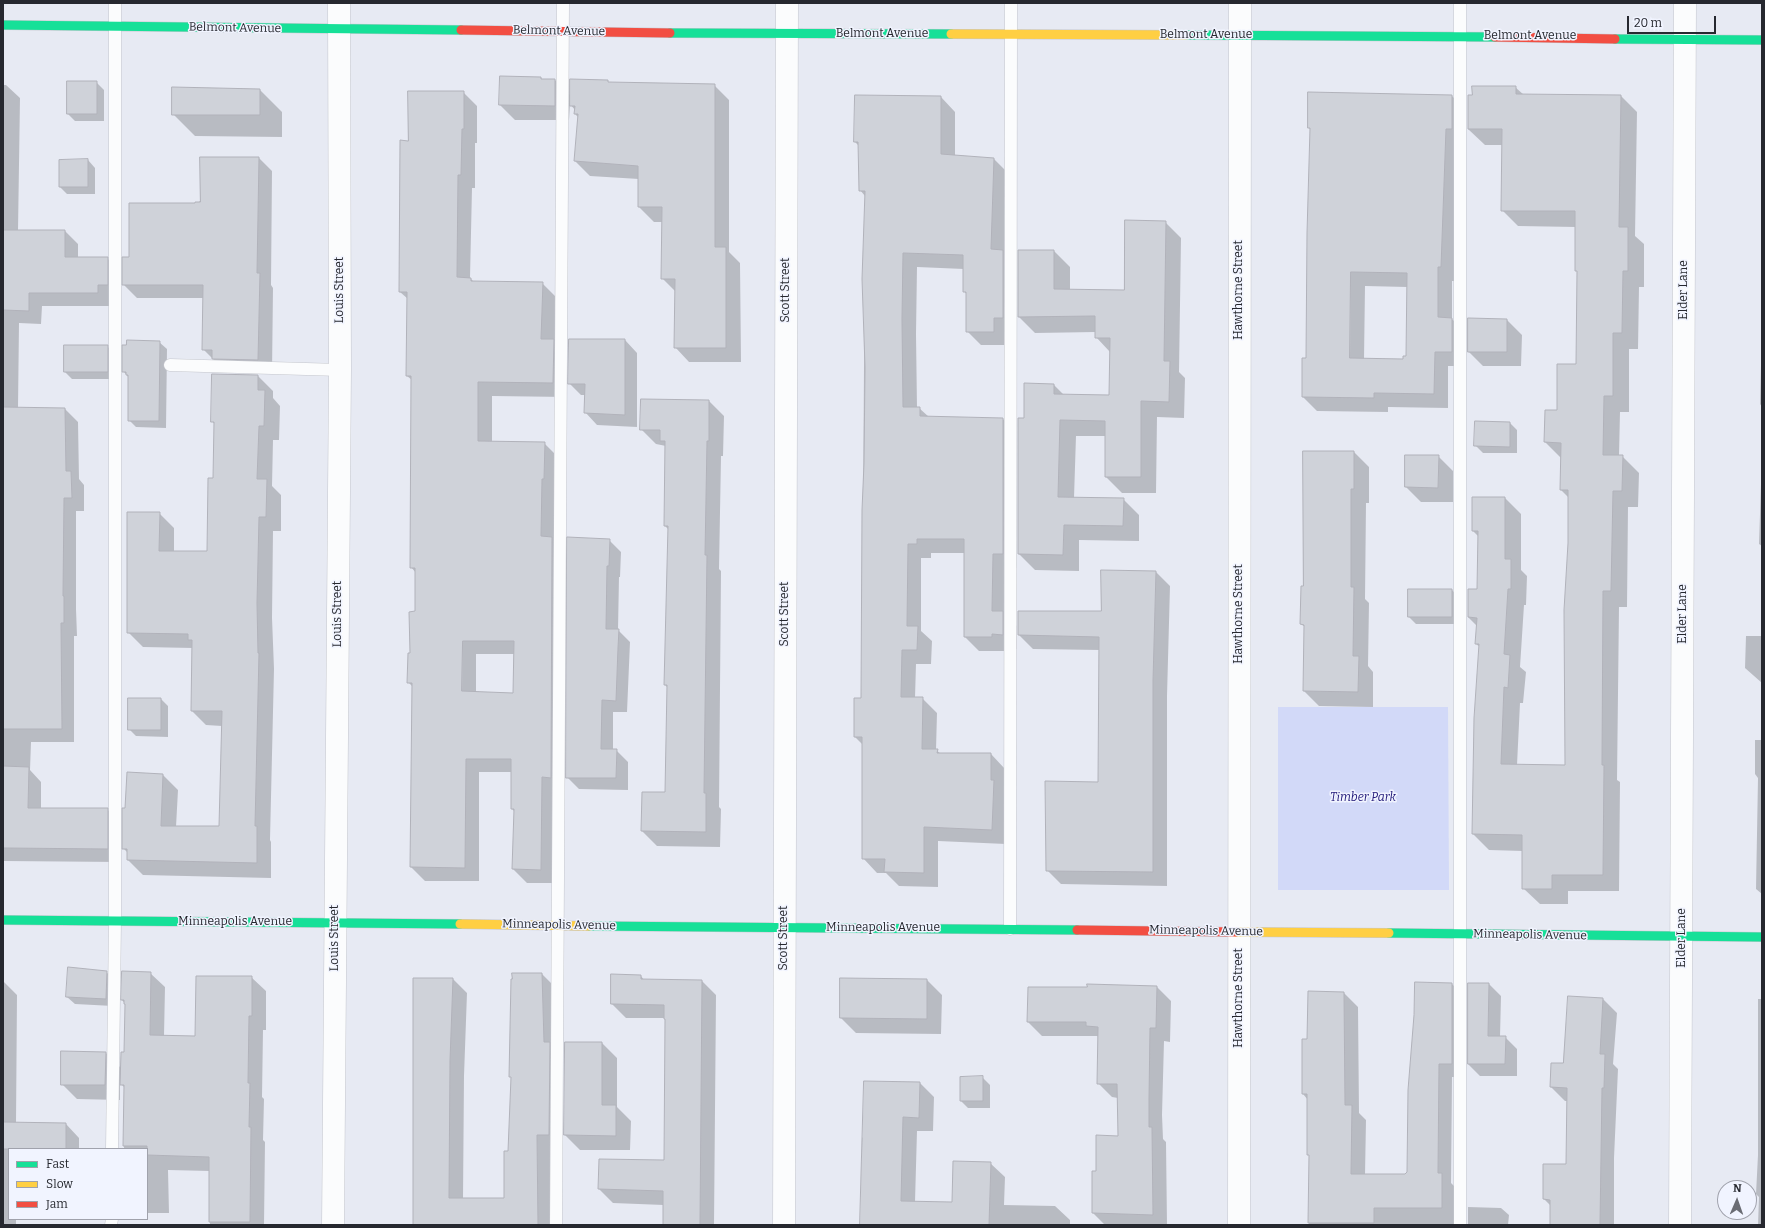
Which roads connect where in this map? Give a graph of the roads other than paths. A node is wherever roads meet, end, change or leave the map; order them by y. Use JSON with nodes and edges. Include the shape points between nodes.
{"nodes":[{"id":1,"x":116,"y":3,"type":"edge"},
{"id":2,"x":339,"y":3,"type":"edge"},
{"id":3,"x":562,"y":3,"type":"edge"},
{"id":4,"x":786,"y":3,"type":"edge"},
{"id":5,"x":1011,"y":3,"type":"edge"},
{"id":6,"x":1240,"y":3,"type":"edge"},
{"id":7,"x":1460,"y":3,"type":"edge"},
{"id":8,"x":1685,"y":3,"type":"edge"},
{"id":9,"x":3,"y":25,"type":"edge"},
{"id":10,"x":115,"y":26,"type":"junction"},
{"id":11,"x":339,"y":29,"type":"junction"},
{"id":12,"x":562,"y":31,"type":"junction"},
{"id":13,"x":786,"y":34,"type":"junction"},
{"id":14,"x":1011,"y":34,"type":"junction"},
{"id":15,"x":1240,"y":35,"type":"junction"},
{"id":16,"x":1460,"y":36,"type":"junction"},
{"id":17,"x":1685,"y":38,"type":"junction"},
{"id":18,"x":1762,"y":40,"type":"edge"},
{"id":19,"x":170,"y":365,"type":"dead end"},
{"id":20,"x":340,"y":370,"type":"junction"},
{"id":21,"x":3,"y":920,"type":"edge"},
{"id":22,"x":115,"y":921,"type":"junction"},
{"id":23,"x":336,"y":922,"type":"junction"},
{"id":24,"x":557,"y":925,"type":"junction"},
{"id":25,"x":784,"y":927,"type":"junction"},
{"id":26,"x":1010,"y":929,"type":"junction"},
{"id":27,"x":1238,"y":932,"type":"junction"},
{"id":28,"x":1459,"y":934,"type":"junction"},
{"id":29,"x":1682,"y":936,"type":"junction"},
{"id":30,"x":1762,"y":937,"type":"edge"},
{"id":31,"x":112,"y":1148,"type":"edge"},
{"id":32,"x":333,"y":1225,"type":"edge"},
{"id":33,"x":556,"y":1225,"type":"edge"},
{"id":34,"x":784,"y":1225,"type":"edge"},
{"id":35,"x":1239,"y":1225,"type":"edge"},
{"id":36,"x":1460,"y":1225,"type":"edge"},
{"id":37,"x":1680,"y":1225,"type":"edge"}],
"edges":[{"from":1,"to":10,"type":"lane"},
{"from":2,"to":11,"type":"street","name":"Louis Street"},
{"from":3,"to":12,"type":"lane"},
{"from":4,"to":13,"type":"street","name":"Scott Street"},
{"from":5,"to":14,"type":"lane"},
{"from":6,"to":15,"type":"street","name":"Hawthorne Street"},
{"from":7,"to":16,"type":"lane"},
{"from":8,"to":17,"type":"street","name":"Elder Lane"},
{"from":9,"to":10,"type":"street","name":"Belmont Avenue"},
{"from":10,"to":11,"type":"street","name":"Belmont Avenue"},
{"from":10,"to":22,"type":"lane"},
{"from":11,"to":12,"type":"street","name":"Belmont Avenue"},
{"from":11,"to":20,"type":"street","name":"Louis Street"},
{"from":12,"to":13,"type":"street","name":"Belmont Avenue"},
{"from":12,"to":24,"type":"lane"},
{"from":13,"to":14,"type":"street","name":"Belmont Avenue"},
{"from":13,"to":25,"type":"street","name":"Scott Street"},
{"from":14,"to":15,"type":"street","name":"Belmont Avenue"},
{"from":14,"to":26,"type":"lane"},
{"from":15,"to":16,"type":"street","name":"Belmont Avenue"},
{"from":15,"to":27,"type":"street","name":"Hawthorne Street"},
{"from":16,"to":17,"type":"street","name":"Belmont Avenue"},
{"from":16,"to":28,"type":"lane"},
{"from":17,"to":18,"type":"street","name":"Belmont Avenue"},
{"from":17,"to":29,"type":"street","name":"Elder Lane"},
{"from":19,"to":20,"type":"lane"},
{"from":20,"to":23,"type":"street","name":"Louis Street"},
{"from":21,"to":22,"type":"street","name":"Minneapolis Avenue"},
{"from":22,"to":23,"type":"street","name":"Minneapolis Avenue"},
{"from":22,"to":31,"type":"lane"},
{"from":23,"to":24,"type":"street","name":"Minneapolis Avenue"},
{"from":23,"to":32,"type":"street","name":"Louis Street"},
{"from":24,"to":25,"type":"street","name":"Minneapolis Avenue"},
{"from":24,"to":33,"type":"lane"},
{"from":25,"to":26,"type":"street","name":"Minneapolis Avenue"},
{"from":25,"to":34,"type":"street","name":"Scott Street"},
{"from":26,"to":27,"type":"street","name":"Minneapolis Avenue"},
{"from":27,"to":28,"type":"street","name":"Minneapolis Avenue"},
{"from":27,"to":35,"type":"street","name":"Hawthorne Street"},
{"from":28,"to":29,"type":"street","name":"Minneapolis Avenue"},
{"from":28,"to":36,"type":"lane"},
{"from":29,"to":30,"type":"street","name":"Minneapolis Avenue"},
{"from":29,"to":37,"type":"street","name":"Elder Lane"}]}
